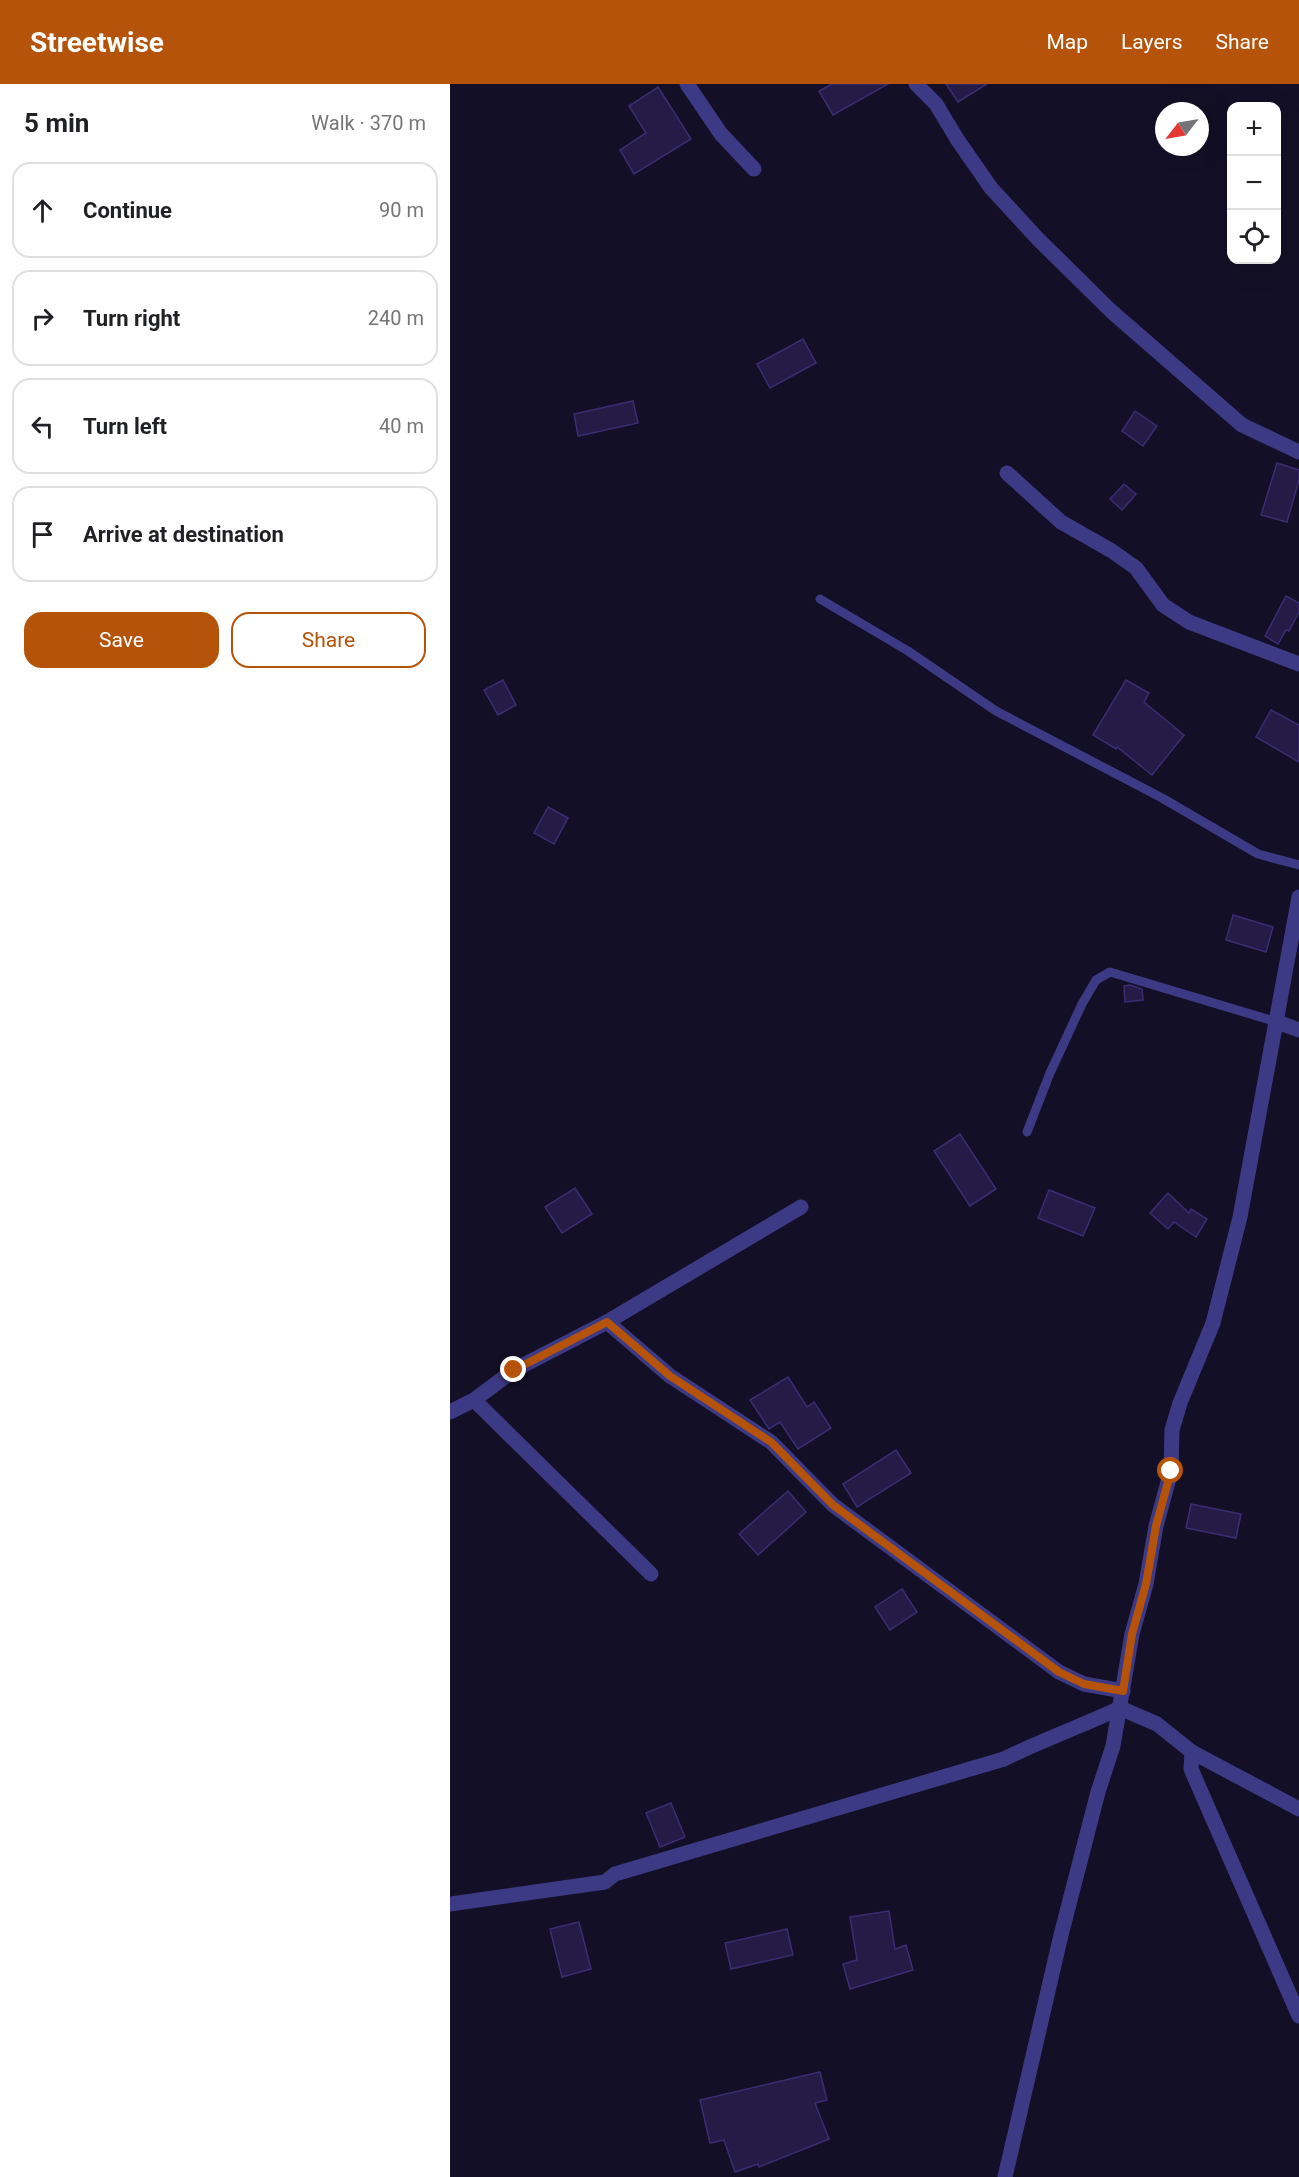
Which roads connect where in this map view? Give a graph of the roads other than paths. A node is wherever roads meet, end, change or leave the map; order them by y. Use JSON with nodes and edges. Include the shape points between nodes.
{"nodes":[{"id":1,"x":687,"y":84,"type":"edge"},
{"id":2,"x":916,"y":84,"type":"edge"},
{"id":3,"x":754,"y":169,"type":"dead end"},
{"id":4,"x":1299,"y":452,"type":"edge"},
{"id":5,"x":1007,"y":473,"type":"dead end"},
{"id":6,"x":820,"y":599,"type":"dead end"},
{"id":7,"x":1299,"y":664,"type":"edge"},
{"id":8,"x":1299,"y":865,"type":"edge"},
{"id":9,"x":1299,"y":897,"type":"edge"},
{"id":10,"x":1277,"y":1022,"type":"junction"},
{"id":11,"x":1299,"y":1030,"type":"edge"},
{"id":12,"x":1026,"y":1132,"type":"dead end"},
{"id":13,"x":801,"y":1207,"type":"dead end"},
{"id":14,"x":607,"y":1322,"type":"junction"},
{"id":15,"x":474,"y":1400,"type":"junction"},
{"id":16,"x":450,"y":1412,"type":"edge"},
{"id":17,"x":651,"y":1574,"type":"dead end"},
{"id":18,"x":1123,"y":1691,"type":"junction"},
{"id":19,"x":1120,"y":1708,"type":"junction"},
{"id":20,"x":1192,"y":1752,"type":"junction"},
{"id":21,"x":1299,"y":1809,"type":"edge"},
{"id":22,"x":450,"y":1904,"type":"edge"},
{"id":23,"x":1299,"y":2016,"type":"edge"},
{"id":24,"x":1005,"y":2177,"type":"edge"}],
"edges":[{"from":1,"to":3,"type":"street","via":[[721,134]]},
{"from":2,"to":4,"type":"street","via":[[936,104],[991,188],[1111,311],[1242,424]]},
{"from":5,"to":7,"type":"street","via":[[1062,522],[1136,568],[1163,605],[1189,622]]},
{"from":6,"to":8,"type":"lane","via":[[908,651],[996,711],[1162,798],[1258,854]]},
{"from":9,"to":10,"type":"street"},
{"from":10,"to":11,"type":"street"},
{"from":10,"to":12,"type":"lane","via":[[1110,972],[1096,980],[1082,1004]]},
{"from":10,"to":18,"type":"street","via":[[1240,1217],[1213,1323],[1172,1430],[1171,1471],[1132,1634]]},
{"from":13,"to":14,"type":"street"},
{"from":14,"to":15,"type":"street","via":[[514,1370]]},
{"from":14,"to":18,"type":"street","via":[[670,1376],[771,1442],[833,1505],[1059,1672],[1084,1684]]},
{"from":15,"to":16,"type":"street"},
{"from":15,"to":17,"type":"street"},
{"from":18,"to":19,"type":"street"},
{"from":19,"to":20,"type":"street","via":[[1157,1724]]},
{"from":19,"to":22,"type":"street","via":[[1004,1759],[615,1874],[605,1882]]},
{"from":19,"to":24,"type":"street","via":[[1061,1935]]},
{"from":20,"to":21,"type":"street"},
{"from":20,"to":23,"type":"street","via":[[1191,1769]]}]}
